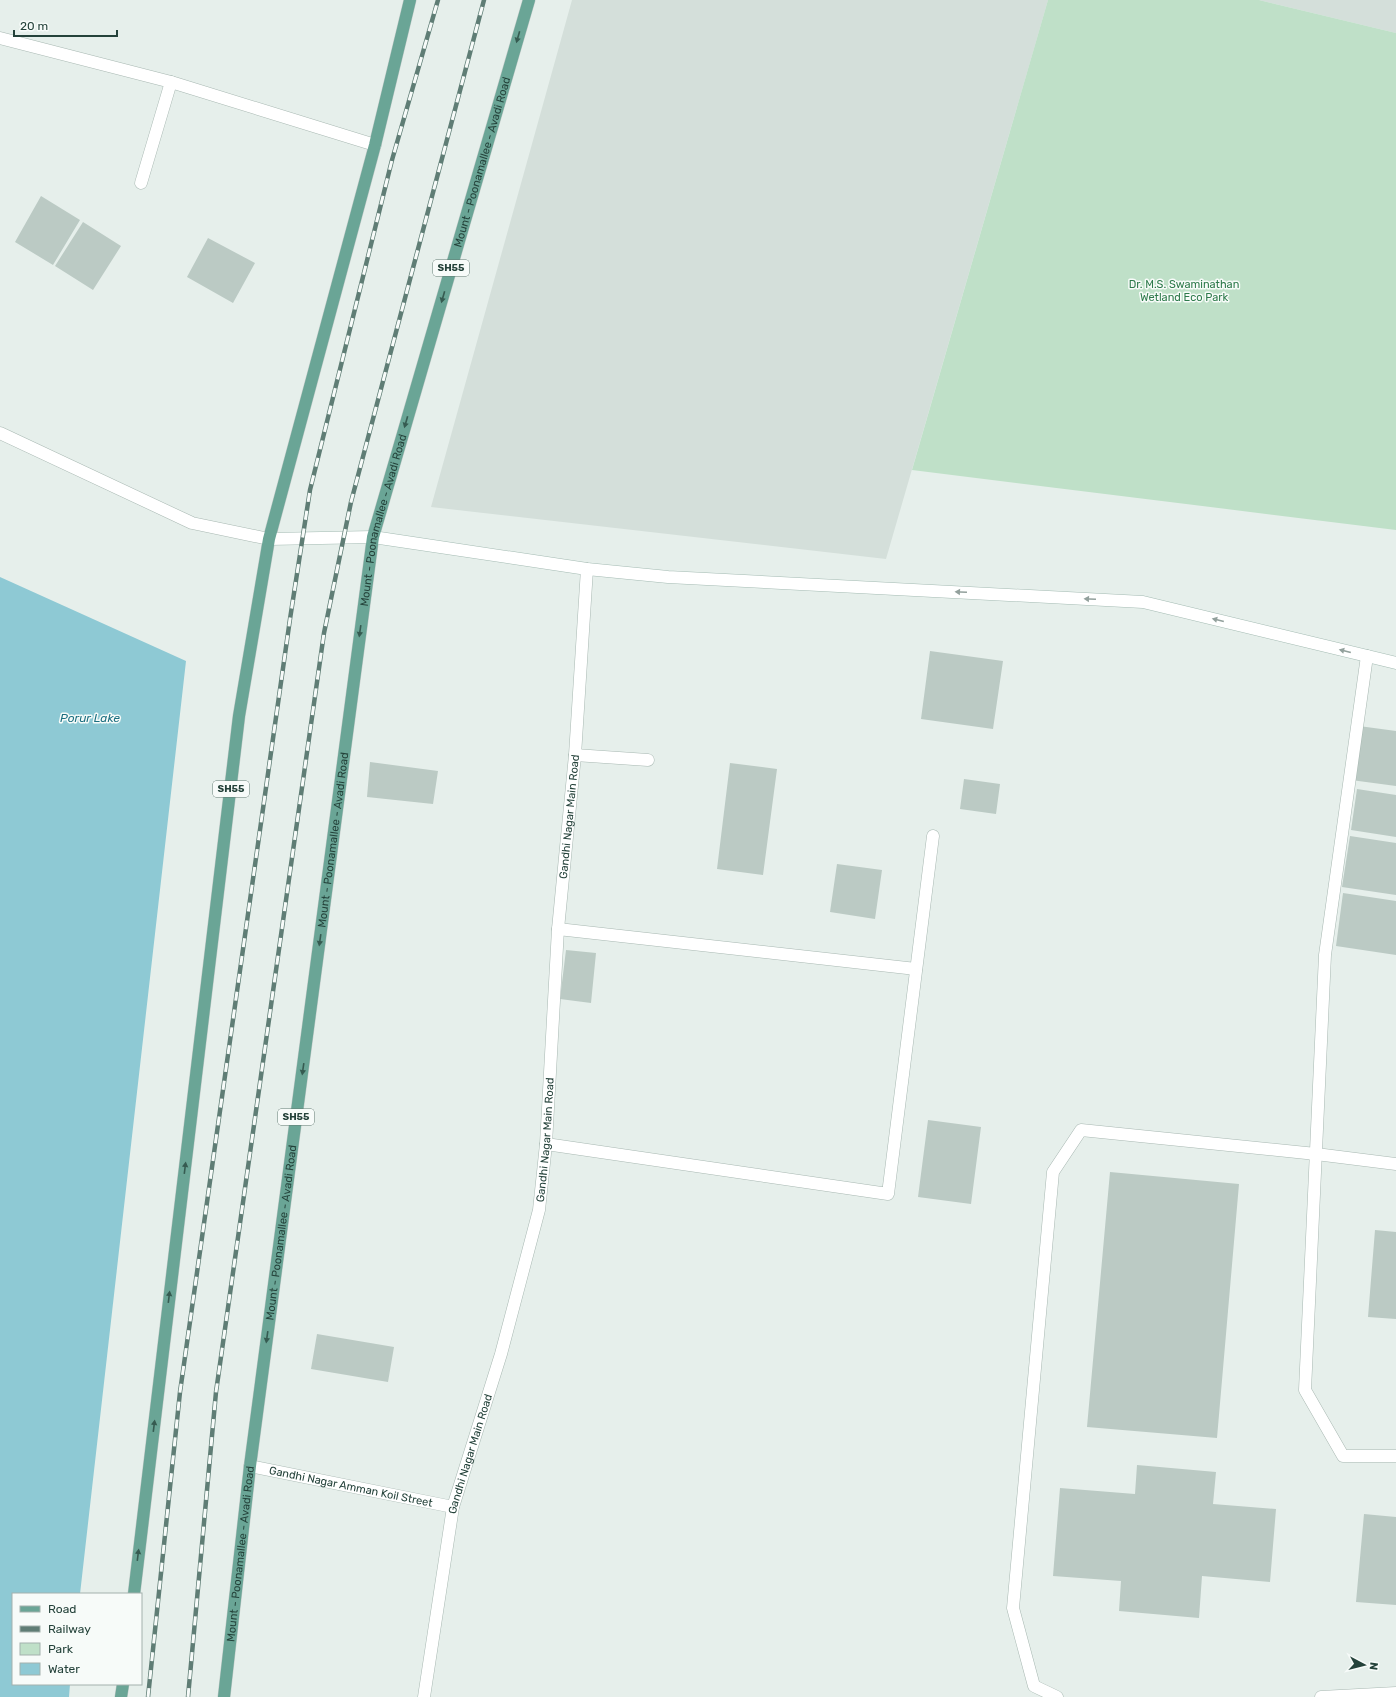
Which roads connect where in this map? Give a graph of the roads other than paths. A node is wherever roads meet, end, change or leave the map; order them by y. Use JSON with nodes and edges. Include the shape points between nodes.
{"nodes":[{"id":1,"x":410,"y":0,"type":"edge"},
{"id":2,"x":529,"y":0,"type":"edge"},
{"id":3,"x":0,"y":38,"type":"edge"},
{"id":4,"x":171,"y":82,"type":"junction"},
{"id":5,"x":375,"y":145,"type":"junction"},
{"id":6,"x":141,"y":183,"type":"dead end"},
{"id":7,"x":0,"y":433,"type":"edge"},
{"id":8,"x":373,"y":537,"type":"junction"},
{"id":9,"x":269,"y":539,"type":"junction"},
{"id":10,"x":587,"y":569,"type":"junction"},
{"id":11,"x":1367,"y":656,"type":"junction"},
{"id":12,"x":1396,"y":663,"type":"edge"},
{"id":13,"x":575,"y":755,"type":"junction"},
{"id":14,"x":648,"y":760,"type":"dead end"},
{"id":15,"x":933,"y":836,"type":"dead end"},
{"id":16,"x":558,"y":929,"type":"junction"},
{"id":17,"x":916,"y":969,"type":"junction"},
{"id":18,"x":546,"y":1144,"type":"junction"},
{"id":19,"x":1316,"y":1154,"type":"junction"},
{"id":20,"x":1396,"y":1164,"type":"edge"},
{"id":21,"x":1396,"y":1456,"type":"edge"},
{"id":22,"x":250,"y":1466,"type":"junction"},
{"id":23,"x":453,"y":1507,"type":"junction"},
{"id":24,"x":134,"y":1593,"type":"edge"},
{"id":25,"x":123,"y":1685,"type":"edge"},
{"id":26,"x":1396,"y":1693,"type":"edge"},
{"id":27,"x":121,"y":1697,"type":"edge"},
{"id":28,"x":224,"y":1697,"type":"edge"},
{"id":29,"x":424,"y":1697,"type":"edge"},
{"id":30,"x":1058,"y":1697,"type":"edge"},
{"id":31,"x":1321,"y":1697,"type":"edge"}],
"edges":[{"from":1,"to":5,"type":"main road","number":"SH55"},
{"from":2,"to":8,"type":"main road","name":"Mount - Poonamallee - Avadi Road","number":"SH55","one_way":true},
{"from":3,"to":4,"type":"street"},
{"from":4,"to":5,"type":"street"},
{"from":4,"to":6,"type":"street"},
{"from":5,"to":9,"type":"main road","number":"SH55"},
{"from":7,"to":9,"type":"street","via":[[192,523]]},
{"from":8,"to":9,"type":"street"},
{"from":8,"to":10,"type":"street"},
{"from":8,"to":22,"type":"main road","name":"Mount - Poonamallee - Avadi Road","number":"SH55","one_way":true},
{"from":24,"to":9,"type":"main road","number":"SH55","one_way":true,"via":[[239,716]]},
{"from":11,"to":10,"type":"street","one_way":true,"via":[[1143,602],[668,577]]},
{"from":10,"to":13,"type":"street","name":"Gandhi Nagar Main Road"},
{"from":11,"to":12,"type":"street"},
{"from":11,"to":19,"type":"street","via":[[1325,955]]},
{"from":13,"to":14,"type":"street"},
{"from":13,"to":16,"type":"street","name":"Gandhi Nagar Main Road"},
{"from":15,"to":17,"type":"street"},
{"from":16,"to":17,"type":"street"},
{"from":16,"to":18,"type":"street","name":"Gandhi Nagar Main Road"},
{"from":17,"to":18,"type":"street","via":[[888,1194]]},
{"from":18,"to":23,"type":"street","name":"Gandhi Nagar Main Road","via":[[539,1210],[501,1354]]},
{"from":19,"to":20,"type":"street"},
{"from":19,"to":21,"type":"street","via":[[1305,1390],[1343,1456]]},
{"from":19,"to":30,"type":"street","via":[[1081,1130],[1054,1172],[1013,1608],[1034,1686]]},
{"from":22,"to":23,"type":"street","name":"Gandhi Nagar Amman Koil Street"},
{"from":22,"to":28,"type":"main road","name":"Mount - Poonamallee - Avadi Road","number":"SH55"},
{"from":23,"to":29,"type":"street","name":"Gandhi Nagar Main Road"},
{"from":25,"to":27,"type":"main road"},
{"from":26,"to":31,"type":"street"}]}
